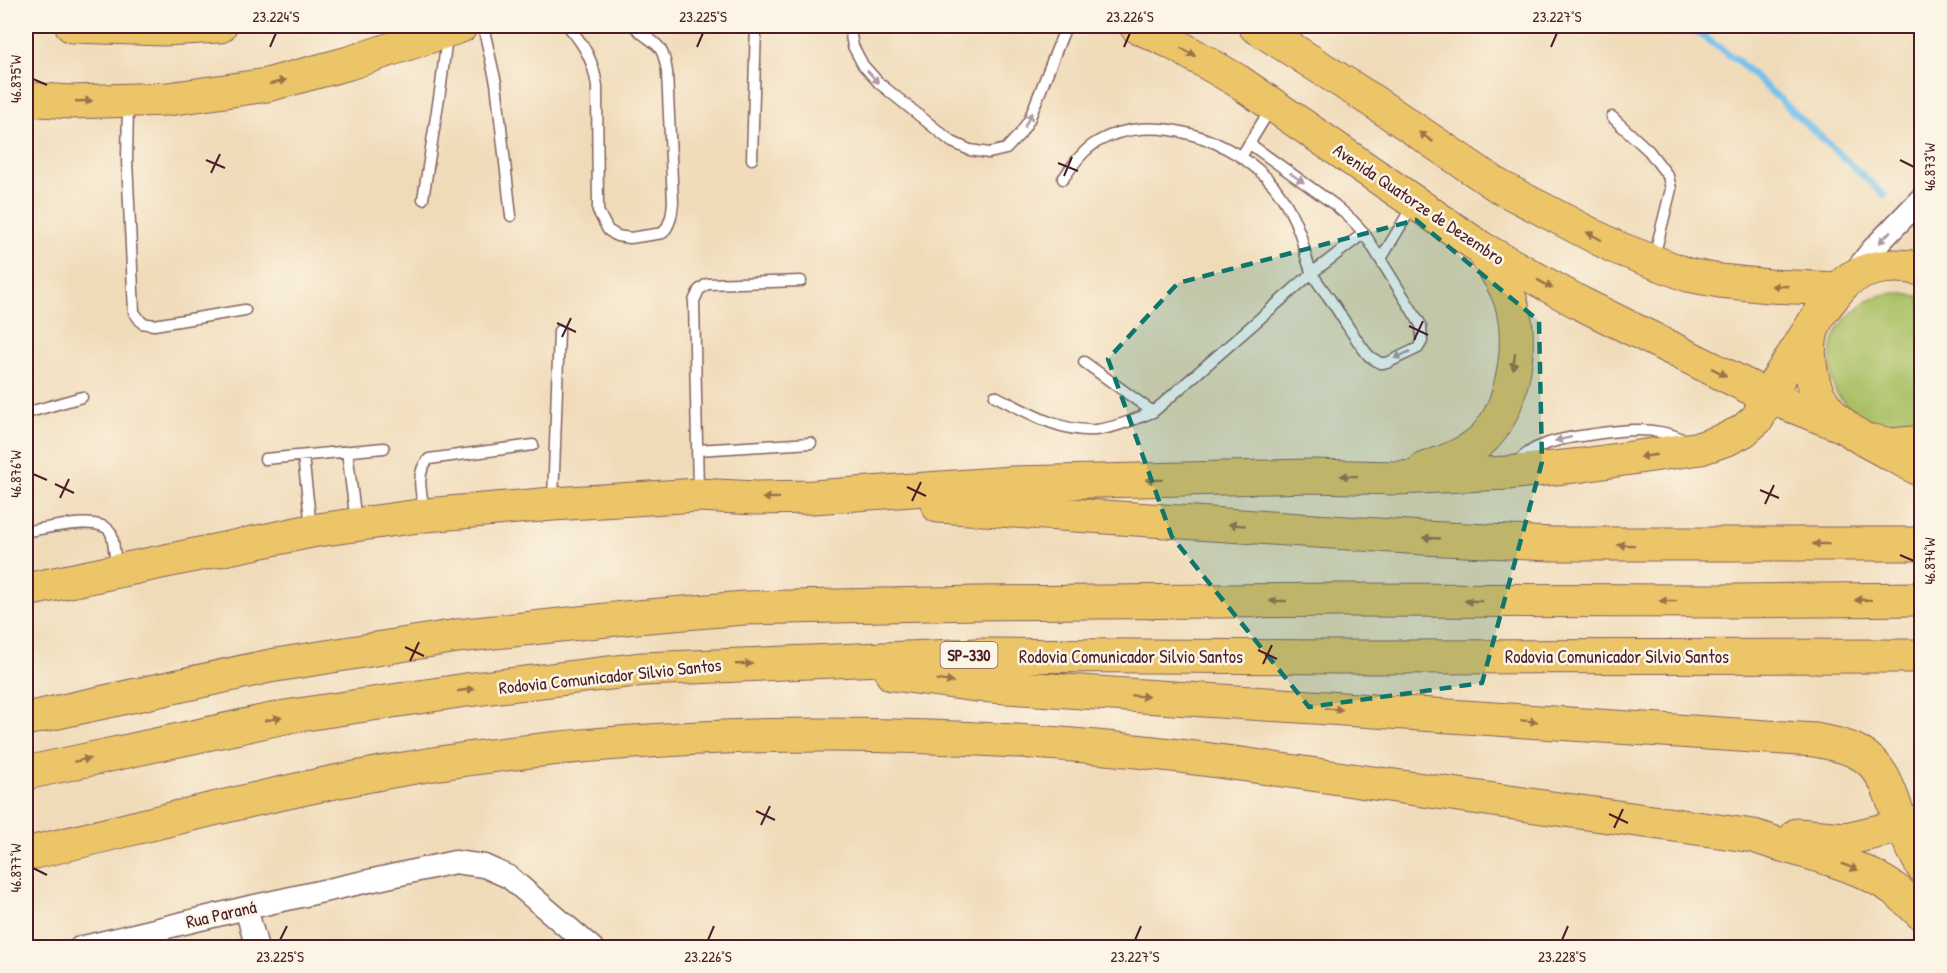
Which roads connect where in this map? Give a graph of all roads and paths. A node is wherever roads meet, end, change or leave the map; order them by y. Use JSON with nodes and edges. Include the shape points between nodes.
{"nodes":[{"id":1,"x":72,"y":26,"type":"edge"},
{"id":2,"x":220,"y":26,"type":"edge"},
{"id":3,"x":483,"y":26,"type":"edge"},
{"id":4,"x":568,"y":26,"type":"edge"},
{"id":5,"x":634,"y":26,"type":"edge"},
{"id":6,"x":756,"y":26,"type":"edge"},
{"id":7,"x":849,"y":26,"type":"edge"},
{"id":8,"x":1066,"y":26,"type":"edge"},
{"id":9,"x":1136,"y":26,"type":"edge"},
{"id":10,"x":1256,"y":26,"type":"edge"},
{"id":11,"x":454,"y":28,"type":"edge"},
{"id":12,"x":26,"y":99,"type":"edge"},
{"id":13,"x":128,"y":100,"type":"junction"},
{"id":14,"x":1273,"y":105,"type":"junction"},
{"id":15,"x":1612,"y":117,"type":"dead end"},
{"id":16,"x":1250,"y":144,"type":"junction"},
{"id":17,"x":1241,"y":158,"type":"junction"},
{"id":18,"x":752,"y":159,"type":"dead end"},
{"id":19,"x":1063,"y":179,"type":"dead end"},
{"id":20,"x":1922,"y":198,"type":"edge"},
{"id":21,"x":423,"y":199,"type":"dead end"},
{"id":22,"x":1415,"y":202,"type":"junction"},
{"id":23,"x":511,"y":216,"type":"dead end"},
{"id":24,"x":1364,"y":233,"type":"junction"},
{"id":25,"x":1481,"y":248,"type":"junction"},
{"id":26,"x":1382,"y":260,"type":"junction"},
{"id":27,"x":1648,"y":261,"type":"junction"},
{"id":28,"x":1922,"y":269,"type":"edge"},
{"id":29,"x":1312,"y":273,"type":"junction"},
{"id":30,"x":801,"y":281,"type":"dead end"},
{"id":31,"x":1844,"y":283,"type":"junction"},
{"id":32,"x":245,"y":310,"type":"dead end"},
{"id":33,"x":1817,"y":318,"type":"junction"},
{"id":34,"x":559,"y":331,"type":"dead end"},
{"id":35,"x":1084,"y":362,"type":"dead end"},
{"id":36,"x":995,"y":396,"type":"dead end"},
{"id":37,"x":1767,"y":396,"type":"junction"},
{"id":38,"x":82,"y":398,"type":"dead end"},
{"id":39,"x":26,"y":412,"type":"edge"},
{"id":40,"x":1153,"y":412,"type":"junction"},
{"id":41,"x":1854,"y":432,"type":"junction"},
{"id":42,"x":1922,"y":442,"type":"edge"},
{"id":43,"x":811,"y":444,"type":"dead end"},
{"id":44,"x":532,"y":445,"type":"dead end"},
{"id":45,"x":384,"y":448,"type":"dead end"},
{"id":46,"x":697,"y":450,"type":"junction"},
{"id":47,"x":346,"y":451,"type":"junction"},
{"id":48,"x":303,"y":456,"type":"junction"},
{"id":49,"x":265,"y":459,"type":"dead end"},
{"id":50,"x":1922,"y":471,"type":"edge"},
{"id":51,"x":1397,"y":477,"type":"junction"},
{"id":52,"x":698,"y":495,"type":"junction"},
{"id":53,"x":813,"y":497,"type":"junction"},
{"id":54,"x":553,"y":504,"type":"junction"},
{"id":55,"x":426,"y":515,"type":"junction"},
{"id":56,"x":356,"y":524,"type":"junction"},
{"id":57,"x":28,"y":531,"type":"dead end"},
{"id":58,"x":311,"y":531,"type":"junction"},
{"id":59,"x":1922,"y":544,"type":"edge"},
{"id":60,"x":116,"y":570,"type":"junction"},
{"id":61,"x":26,"y":590,"type":"edge"},
{"id":62,"x":1922,"y":599,"type":"edge"},
{"id":63,"x":1922,"y":656,"type":"edge"},
{"id":64,"x":804,"y":663,"type":"junction"},
{"id":65,"x":26,"y":719,"type":"edge"},
{"id":66,"x":26,"y":773,"type":"edge"},
{"id":67,"x":1912,"y":824,"type":"edge"},
{"id":68,"x":1754,"y":836,"type":"junction"},
{"id":69,"x":26,"y":854,"type":"edge"},
{"id":70,"x":1922,"y":866,"type":"edge"},
{"id":71,"x":246,"y":908,"type":"junction"},
{"id":72,"x":1922,"y":914,"type":"edge"},
{"id":73,"x":80,"y":948,"type":"edge"},
{"id":74,"x":257,"y":948,"type":"edge"},
{"id":75,"x":592,"y":948,"type":"edge"}],
"edges":[{"from":1,"to":2,"type":"main road"},
{"from":3,"to":23,"type":"lane","via":[[496,83]]},
{"from":4,"to":5,"type":"lane","via":[[584,46],[597,86],[598,211],[608,230],[630,238],[663,233],[672,215],[673,202],[665,58],[662,49]]},
{"from":6,"to":18,"type":"lane"},
{"from":7,"to":8,"type":"lane","one_way":true,"via":[[853,46],[879,83],[952,142],[989,153],[1006,148],[1029,120]]},
{"from":9,"to":14,"type":"main road","name":"Avenida Quatorze de Dezembro","one_way":true,"via":[[1171,42]]},
{"from":27,"to":10,"type":"main road","one_way":true,"via":[[1500,187]]},
{"from":13,"to":11,"type":"main road","one_way":true,"via":[[168,99],[267,85]]},
{"from":11,"to":21,"type":"lane"},
{"from":12,"to":13,"type":"main road","one_way":true},
{"from":13,"to":32,"type":"lane","via":[[134,312],[142,323],[154,325]]},
{"from":14,"to":16,"type":"lane"},
{"from":14,"to":22,"type":"main road","name":"Avenida Quatorze de Dezembro"},
{"from":15,"to":27,"type":"lane","via":[[1649,151],[1668,177],[1671,189],[1657,245]]},
{"from":16,"to":17,"type":"lane"},
{"from":16,"to":24,"type":"lane","one_way":true,"via":[[1335,205]]},
{"from":17,"to":19,"type":"lane","via":[[1187,132],[1151,128],[1118,133],[1096,142],[1080,155]]},
{"from":17,"to":29,"type":"lane","via":[[1259,171],[1289,209]]},
{"from":20,"to":31,"type":"street","one_way":true},
{"from":22,"to":25,"type":"main road","name":"Avenida Quatorze de Dezembro"},
{"from":22,"to":26,"type":"lane"},
{"from":24,"to":26,"type":"lane"},
{"from":24,"to":29,"type":"lane"},
{"from":25,"to":37,"type":"main road","name":"Avenida Quatorze de Dezembro","one_way":true,"via":[[1578,302]]},
{"from":25,"to":51,"type":"main road","one_way":true,"via":[[1513,308],[1517,338],[1510,391],[1482,440],[1456,458]]},
{"from":26,"to":29,"type":"lane","one_way":true,"via":[[1421,324],[1422,334],[1418,348],[1387,363],[1369,356]]},
{"from":31,"to":27,"type":"main road","one_way":true,"via":[[1769,286],[1720,281]]},
{"from":28,"to":31,"type":"main road","via":[[1909,265],[1881,267]]},
{"from":29,"to":40,"type":"lane"},
{"from":30,"to":46,"type":"lane","via":[[706,284],[699,290],[694,301]]},
{"from":31,"to":33,"type":"main road"},
{"from":33,"to":37,"type":"main road"},
{"from":33,"to":41,"type":"main road","via":[[1809,347],[1811,377],[1823,404]]},
{"from":34,"to":54,"type":"lane"},
{"from":35,"to":40,"type":"lane"},
{"from":36,"to":40,"type":"lane","via":[[1056,426],[1076,429],[1096,430]]},
{"from":37,"to":41,"type":"main road","name":"Avenida Quatorze de Dezembro"},
{"from":37,"to":51,"type":"main road","one_way":true,"via":[[1758,418],[1743,431],[1701,448],[1507,473]]},
{"from":38,"to":39,"type":"lane"},
{"from":41,"to":42,"type":"main road","via":[[1892,445]]},
{"from":41,"to":50,"type":"main road"},
{"from":43,"to":46,"type":"lane"},
{"from":44,"to":55,"type":"lane","via":[[429,459],[420,473]]},
{"from":45,"to":47,"type":"lane"},
{"from":46,"to":52,"type":"lane"},
{"from":47,"to":48,"type":"lane"},
{"from":47,"to":56,"type":"lane"},
{"from":48,"to":49,"type":"lane"},
{"from":48,"to":58,"type":"lane"},
{"from":51,"to":53,"type":"main road","one_way":true,"via":[[1012,483]]},
{"from":53,"to":52,"type":"main road","one_way":true},
{"from":52,"to":54,"type":"main road"},
{"from":59,"to":53,"type":"main road","one_way":true,"via":[[1541,543]]},
{"from":54,"to":55,"type":"main road"},
{"from":55,"to":56,"type":"main road"},
{"from":56,"to":58,"type":"main road"},
{"from":57,"to":60,"type":"lane","via":[[91,523],[103,526],[111,533]]},
{"from":58,"to":60,"type":"main road"},
{"from":60,"to":61,"type":"main road"},
{"from":62,"to":65,"type":"main road","one_way":true,"via":[[1343,600],[744,608],[457,636],[270,666]]},
{"from":63,"to":64,"type":"main road","name":"Rodovia Comunicador Silvio Santos","number":"SP-330","via":[[979,655]]},
{"from":66,"to":64,"type":"main road","name":"Rodovia Comunicador Silvio Santos","number":"SP-330","one_way":true,"via":[[285,717],[466,690],[643,669]]},
{"from":64,"to":67,"type":"main road","one_way":true,"via":[[976,685],[1815,740],[1861,754],[1876,767]]},
{"from":67,"to":68,"type":"main road","via":[[1846,839],[1781,833]]},
{"from":67,"to":70,"type":"main road"},
{"from":68,"to":69,"type":"main road","via":[[1191,757],[928,736],[811,736],[666,740],[452,762],[351,779]]},
{"from":68,"to":72,"type":"main road","one_way":true,"via":[[1870,875]]},
{"from":71,"to":73,"type":"street","name":"Rua Paraná"},
{"from":71,"to":74,"type":"street"},
{"from":71,"to":75,"type":"street","name":"Rua Paraná","via":[[455,862],[484,866],[509,877]]}]}
